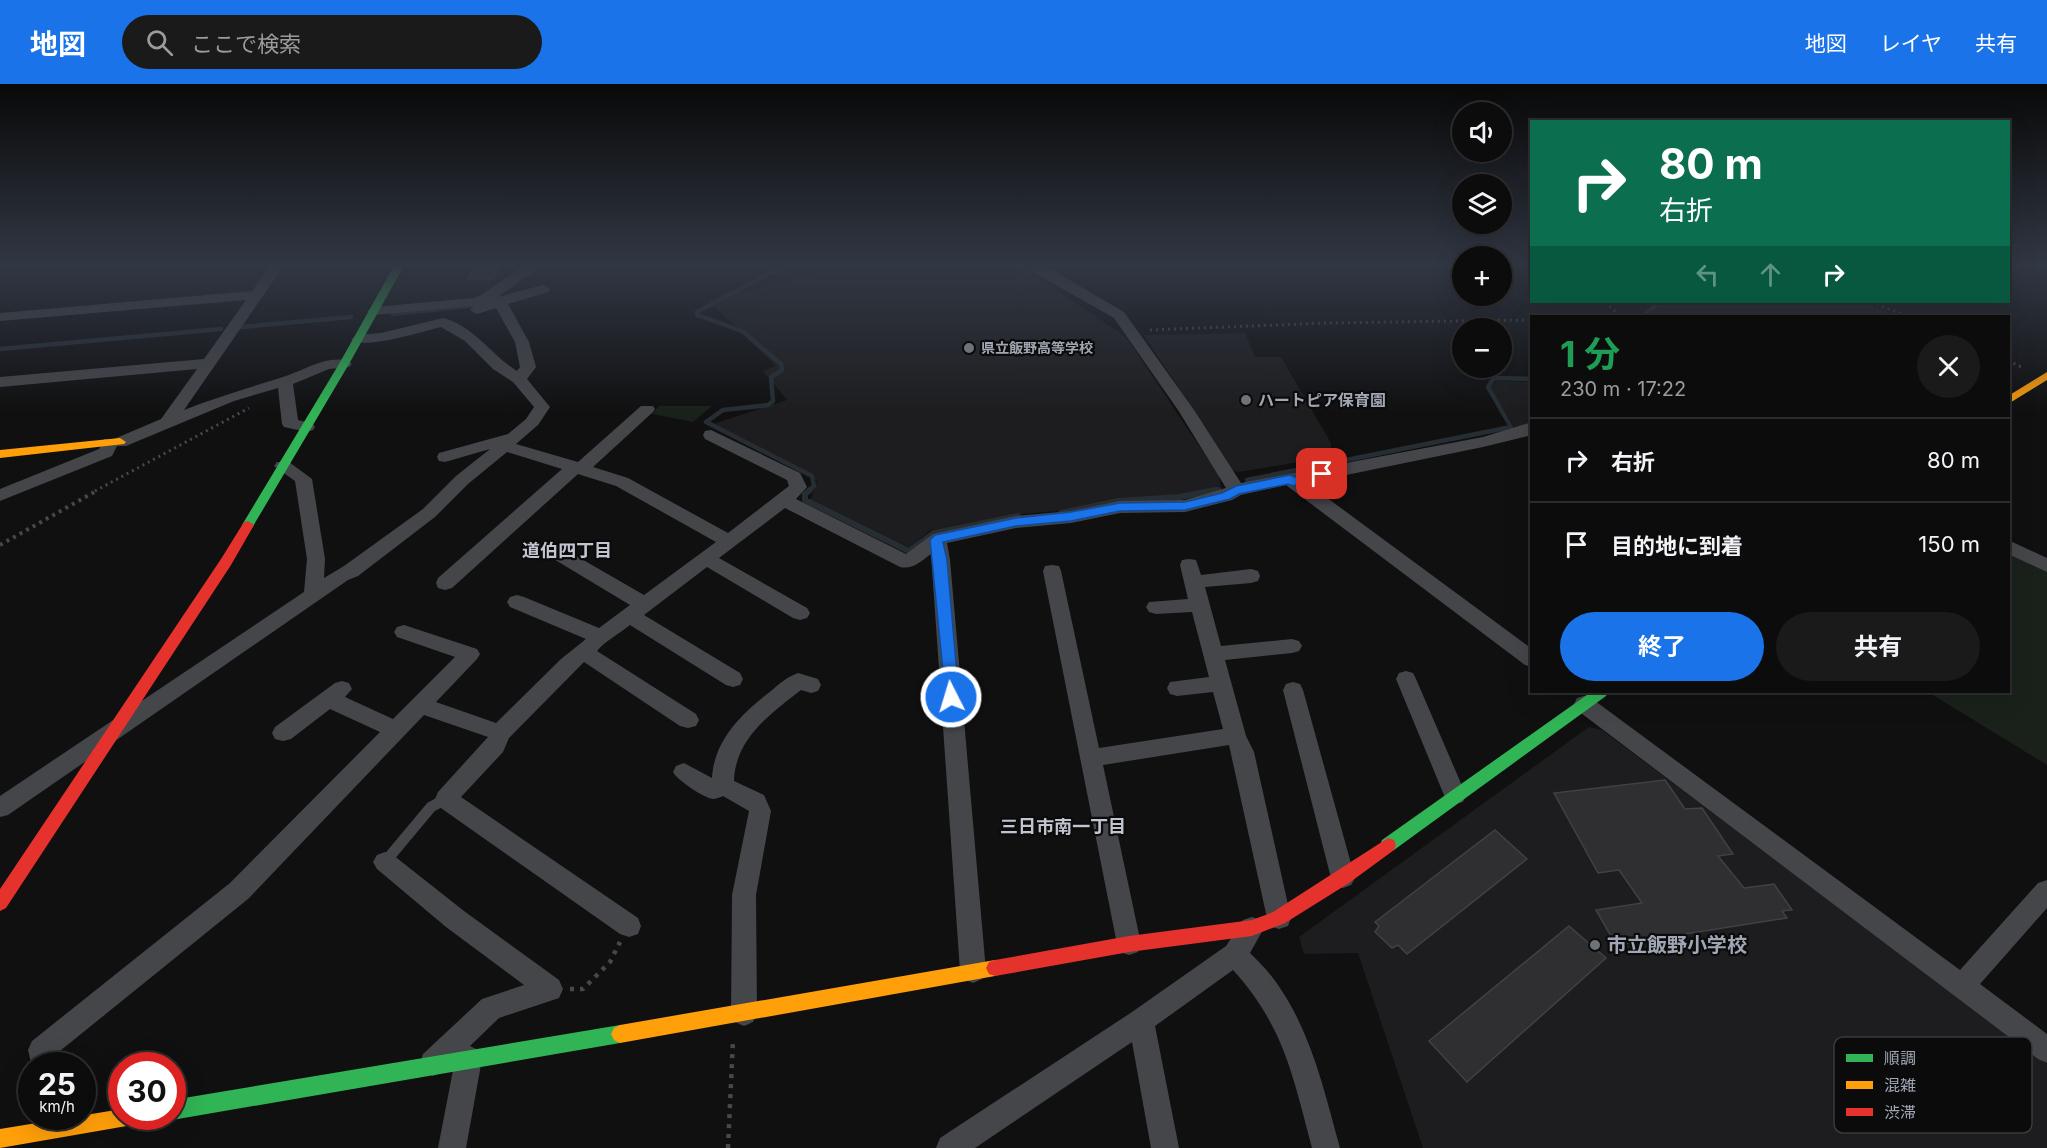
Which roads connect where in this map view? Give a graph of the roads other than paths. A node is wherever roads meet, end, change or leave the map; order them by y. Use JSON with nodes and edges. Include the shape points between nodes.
{"nodes":[{"id":1,"x":28,"y":314,"type":"edge"},
{"id":2,"x":242,"y":314,"type":"edge"},
{"id":3,"x":372,"y":314,"type":"edge"},
{"id":4,"x":462,"y":314,"type":"edge"},
{"id":5,"x":502,"y":314,"type":"edge"},
{"id":6,"x":1117,"y":314,"type":"edge"},
{"id":7,"x":0,"y":316,"type":"edge"},
{"id":8,"x":443,"y":322,"type":"junction"},
{"id":9,"x":358,"y":339,"type":"junction"},
{"id":10,"x":208,"y":363,"type":"junction"},
{"id":11,"x":344,"y":364,"type":"junction"},
{"id":12,"x":2047,"y":375,"type":"edge"},
{"id":13,"x":519,"y":379,"type":"junction"},
{"id":14,"x":0,"y":382,"type":"edge"},
{"id":15,"x":285,"y":385,"type":"junction"},
{"id":16,"x":2010,"y":400,"type":"edge"},
{"id":17,"x":647,"y":409,"type":"dead end"},
{"id":18,"x":168,"y":421,"type":"junction"},
{"id":19,"x":307,"y":427,"type":"junction"},
{"id":20,"x":1530,"y":428,"type":"edge"},
{"id":21,"x":711,"y":435,"type":"dead end"},
{"id":22,"x":510,"y":441,"type":"junction"},
{"id":23,"x":115,"y":443,"type":"junction"},
{"id":24,"x":0,"y":454,"type":"edge"},
{"id":25,"x":445,"y":457,"type":"dead end"},
{"id":26,"x":282,"y":466,"type":"junction"},
{"id":27,"x":578,"y":468,"type":"junction"},
{"id":28,"x":1293,"y":482,"type":"junction"},
{"id":29,"x":1236,"y":490,"type":"junction"},
{"id":30,"x":0,"y":495,"type":"edge"},
{"id":31,"x":784,"y":500,"type":"junction"},
{"id":32,"x":937,"y":540,"type":"junction"},
{"id":33,"x":728,"y":541,"type":"junction"},
{"id":34,"x":2010,"y":547,"type":"edge"},
{"id":35,"x":559,"y":554,"type":"dead end"},
{"id":36,"x":705,"y":558,"type":"junction"},
{"id":37,"x":2047,"y":566,"type":"edge"},
{"id":38,"x":1052,"y":571,"type":"dead end"},
{"id":39,"x":1251,"y":576,"type":"dead end"},
{"id":40,"x":445,"y":583,"type":"dead end"},
{"id":41,"x":313,"y":595,"type":"junction"},
{"id":42,"x":517,"y":602,"type":"dead end"},
{"id":43,"x":1200,"y":605,"type":"junction"},
{"id":44,"x":1156,"y":607,"type":"dead end"},
{"id":45,"x":638,"y":610,"type":"junction"},
{"id":46,"x":800,"y":614,"type":"dead end"},
{"id":47,"x":404,"y":632,"type":"dead end"},
{"id":48,"x":601,"y":637,"type":"junction"},
{"id":49,"x":1292,"y":646,"type":"dead end"},
{"id":50,"x":583,"y":652,"type":"junction"},
{"id":51,"x":1213,"y":654,"type":"junction"},
{"id":52,"x":1530,"y":659,"type":"edge"},
{"id":53,"x":733,"y":679,"type":"dead end"},
{"id":54,"x":1406,"y":680,"type":"dead end"},
{"id":55,"x":1221,"y":683,"type":"junction"},
{"id":56,"x":811,"y":685,"type":"dead end"},
{"id":57,"x":1177,"y":688,"type":"dead end"},
{"id":58,"x":1293,"y":690,"type":"dead end"},
{"id":59,"x":1586,"y":697,"type":"edge"},
{"id":60,"x":420,"y":705,"type":"junction"},
{"id":61,"x":688,"y":720,"type":"dead end"},
{"id":62,"x":120,"y":724,"type":"junction"},
{"id":63,"x":396,"y":730,"type":"junction"},
{"id":64,"x":283,"y":733,"type":"dead end"},
{"id":65,"x":500,"y":733,"type":"junction"},
{"id":66,"x":1235,"y":736,"type":"junction"},
{"id":67,"x":1092,"y":758,"type":"junction"},
{"id":68,"x":684,"y":772,"type":"dead end"},
{"id":69,"x":723,"y":786,"type":"junction"},
{"id":70,"x":1455,"y":795,"type":"junction"},
{"id":71,"x":446,"y":799,"type":"junction"},
{"id":72,"x":0,"y":808,"type":"edge"},
{"id":73,"x":386,"y":862,"type":"joint"},
{"id":74,"x":1343,"y":878,"type":"junction"},
{"id":75,"x":2047,"y":891,"type":"edge"},
{"id":76,"x":0,"y":903,"type":"edge"},
{"id":77,"x":1279,"y":918,"type":"junction"},
{"id":78,"x":629,"y":926,"type":"road end"},
{"id":79,"x":1252,"y":928,"type":"junction"},
{"id":80,"x":1129,"y":944,"type":"junction"},
{"id":81,"x":1235,"y":954,"type":"junction"},
{"id":82,"x":973,"y":972,"type":"junction"},
{"id":83,"x":1961,"y":987,"type":"junction"},
{"id":84,"x":739,"y":1014,"type":"junction"},
{"id":85,"x":1141,"y":1021,"type":"junction"},
{"id":86,"x":2029,"y":1037,"type":"edge"},
{"id":87,"x":2032,"y":1039,"type":"edge"},
{"id":88,"x":2047,"y":1050,"type":"edge"},
{"id":89,"x":41,"y":1052,"type":"edge"},
{"id":90,"x":469,"y":1059,"type":"junction"},
{"id":91,"x":431,"y":1065,"type":"junction"},
{"id":92,"x":186,"y":1108,"type":"edge"},
{"id":93,"x":36,"y":1130,"type":"edge"},
{"id":94,"x":0,"y":1139,"type":"edge"},
{"id":95,"x":452,"y":1148,"type":"edge"},
{"id":96,"x":950,"y":1148,"type":"edge"},
{"id":97,"x":1165,"y":1148,"type":"edge"},
{"id":98,"x":1326,"y":1148,"type":"edge"}],
"edges":[{"from":1,"to":7,"type":"street"},
{"from":2,"to":10,"type":"street"},
{"from":3,"to":9,"type":"street"},
{"from":4,"to":8,"type":"street"},
{"from":5,"to":13,"type":"street","via":[[522,342],[528,366]]},
{"from":6,"to":29,"type":"street","via":[[1186,410]]},
{"from":8,"to":9,"type":"street","via":[[389,336]]},
{"from":8,"to":13,"type":"street","via":[[470,338],[498,366]]},
{"from":9,"to":11,"type":"street"},
{"from":10,"to":14,"type":"street"},
{"from":10,"to":18,"type":"street"},
{"from":11,"to":15,"type":"street","via":[[326,364]]},
{"from":11,"to":19,"type":"street"},
{"from":12,"to":16,"type":"street"},
{"from":13,"to":22,"type":"street","via":[[542,407]]},
{"from":15,"to":18,"type":"street","via":[[256,388]]},
{"from":15,"to":19,"type":"street","via":[[290,424]]},
{"from":17,"to":27,"type":"street"},
{"from":18,"to":23,"type":"street"},
{"from":19,"to":26,"type":"street"},
{"from":20,"to":28,"type":"street","via":[[1483,442]]},
{"from":21,"to":31,"type":"street","via":[[794,477],[798,487]]},
{"from":22,"to":25,"type":"street"},
{"from":22,"to":27,"type":"street"},
{"from":22,"to":41,"type":"street","via":[[429,513]]},
{"from":23,"to":24,"type":"street"},
{"from":23,"to":30,"type":"street","via":[[106,452]]},
{"from":26,"to":41,"type":"street","via":[[303,479],[316,559]]},
{"from":26,"to":62,"type":"street","via":[[226,562]]},
{"from":27,"to":33,"type":"street","via":[[622,482]]},
{"from":27,"to":40,"type":"street"},
{"from":28,"to":29,"type":"street","via":[[1290,479]]},
{"from":28,"to":52,"type":"street"},
{"from":29,"to":32,"type":"street","via":[[1185,506],[1120,507],[1016,522]]},
{"from":31,"to":32,"type":"street","via":[[907,562]]},
{"from":31,"to":33,"type":"street"},
{"from":32,"to":82,"type":"street"},
{"from":33,"to":36,"type":"street"},
{"from":34,"to":37,"type":"street"},
{"from":35,"to":45,"type":"street"},
{"from":36,"to":45,"type":"street"},
{"from":36,"to":46,"type":"street"},
{"from":38,"to":67,"type":"street"},
{"from":39,"to":43,"type":"street","via":[[1191,573]]},
{"from":41,"to":62,"type":"street"},
{"from":42,"to":48,"type":"street"},
{"from":43,"to":44,"type":"street"},
{"from":43,"to":51,"type":"street"},
{"from":45,"to":48,"type":"street"},
{"from":45,"to":53,"type":"street"},
{"from":47,"to":60,"type":"street","via":[[470,654]]},
{"from":48,"to":50,"type":"street"},
{"from":49,"to":51,"type":"street"},
{"from":50,"to":61,"type":"street"},
{"from":50,"to":65,"type":"street"},
{"from":51,"to":55,"type":"street"},
{"from":54,"to":70,"type":"street"},
{"from":55,"to":57,"type":"street"},
{"from":55,"to":66,"type":"street"},
{"from":56,"to":69,"type":"street","via":[[798,681],[743,730],[726,758]]},
{"from":58,"to":74,"type":"street"},
{"from":59,"to":70,"type":"street"},
{"from":59,"to":83,"type":"street"},
{"from":60,"to":63,"type":"street"},
{"from":60,"to":65,"type":"street"},
{"from":62,"to":72,"type":"street"},
{"from":62,"to":76,"type":"street"},
{"from":63,"to":64,"type":"street","via":[[336,694]]},
{"from":63,"to":89,"type":"street","via":[[239,891]]},
{"from":65,"to":71,"type":"street","via":[[495,746]]},
{"from":66,"to":67,"type":"street"},
{"from":66,"to":77,"type":"street","via":[[1243,753]]},
{"from":67,"to":80,"type":"street"},
{"from":68,"to":69,"type":"street","via":[[714,790]]},
{"from":69,"to":84,"type":"street","via":[[756,802],[760,811],[744,895]]},
{"from":70,"to":74,"type":"street"},
{"from":71,"to":73,"type":"lane","via":[[431,807]]},
{"from":71,"to":78,"type":"street"},
{"from":73,"to":91,"type":"street","via":[[550,989],[491,1008]]},
{"from":74,"to":77,"type":"street"},
{"from":75,"to":83,"type":"street"},
{"from":77,"to":79,"type":"street"},
{"from":79,"to":80,"type":"street"},
{"from":79,"to":81,"type":"street"},
{"from":80,"to":82,"type":"street"},
{"from":81,"to":85,"type":"street"},
{"from":81,"to":98,"type":"street","via":[[1282,1016]]},
{"from":82,"to":84,"type":"street"},
{"from":83,"to":86,"type":"street"},
{"from":84,"to":90,"type":"street"},
{"from":85,"to":96,"type":"street"},
{"from":85,"to":97,"type":"street"},
{"from":87,"to":88,"type":"street"},
{"from":90,"to":91,"type":"street"},
{"from":90,"to":95,"type":"street"},
{"from":91,"to":92,"type":"street"},
{"from":93,"to":94,"type":"street"}]}
